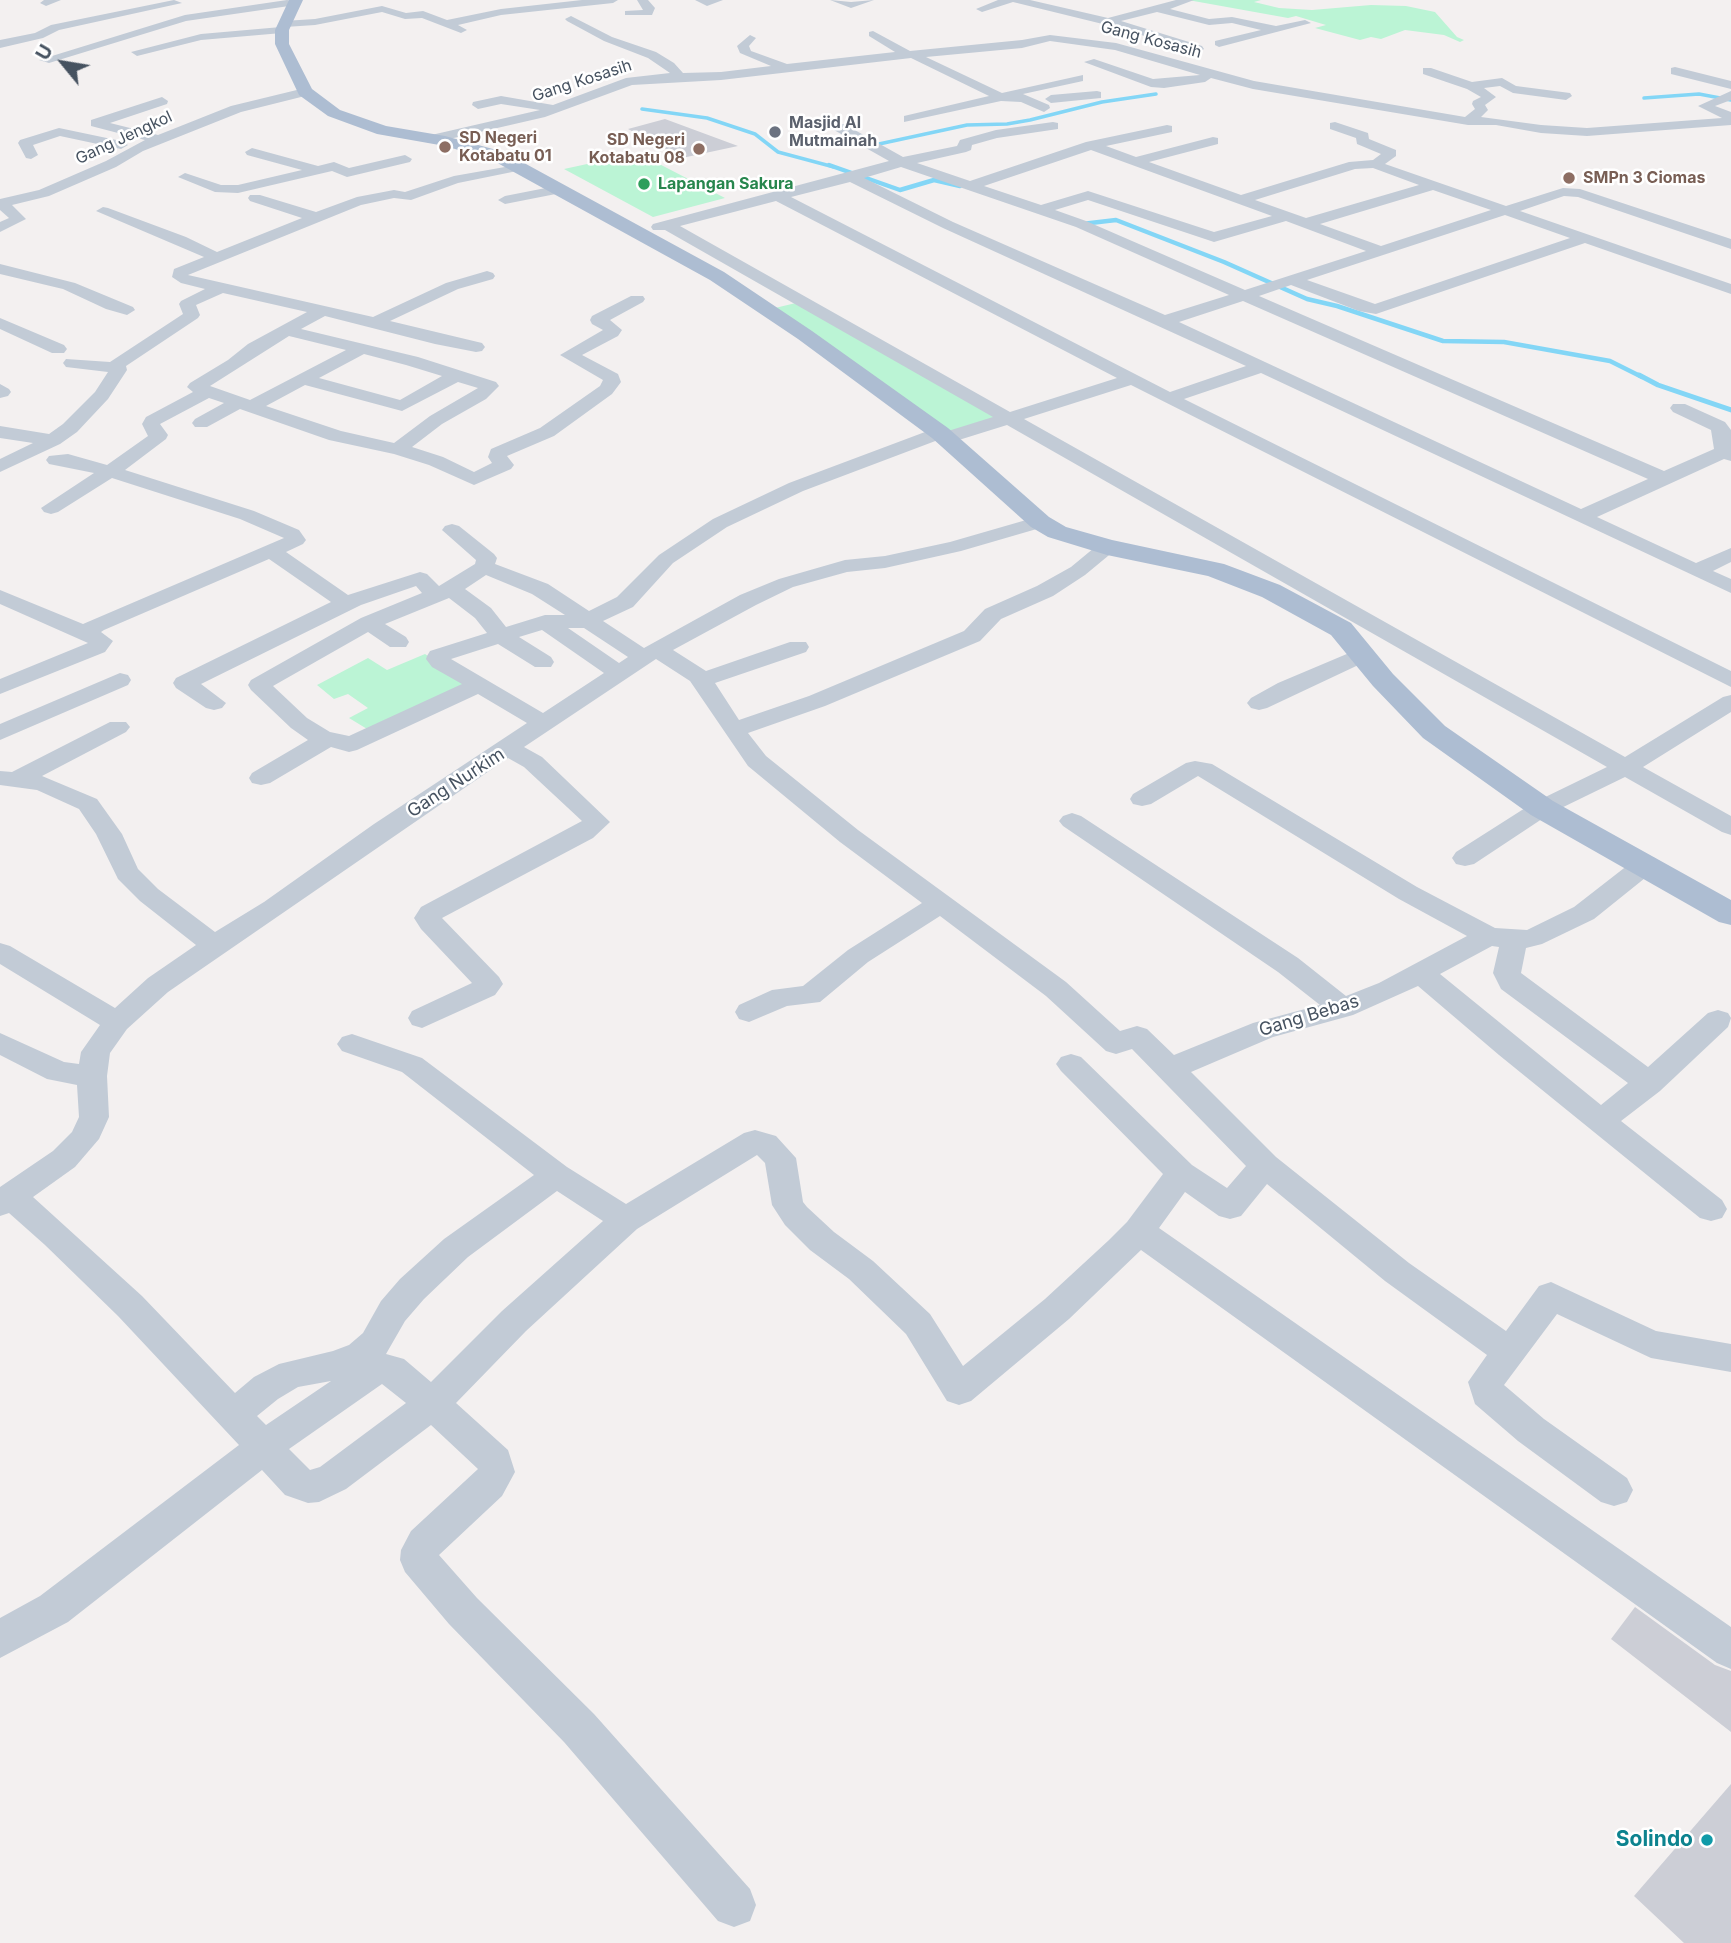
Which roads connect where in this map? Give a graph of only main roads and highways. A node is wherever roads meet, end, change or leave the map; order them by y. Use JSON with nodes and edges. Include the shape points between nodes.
{"nodes":[{"id":1,"x":298,"y":4,"type":"edge"},
{"id":2,"x":1731,"y":914,"type":"edge"}],
"edges":[{"from":1,"to":2,"type":"main road","via":[[283,27],[282,44],[305,92],[334,113],[383,130],[479,149],[640,232],[750,298],[943,435],[1040,522],[1066,536],[1215,570],[1271,591],[1341,629],[1434,732],[1542,808]]}]}
